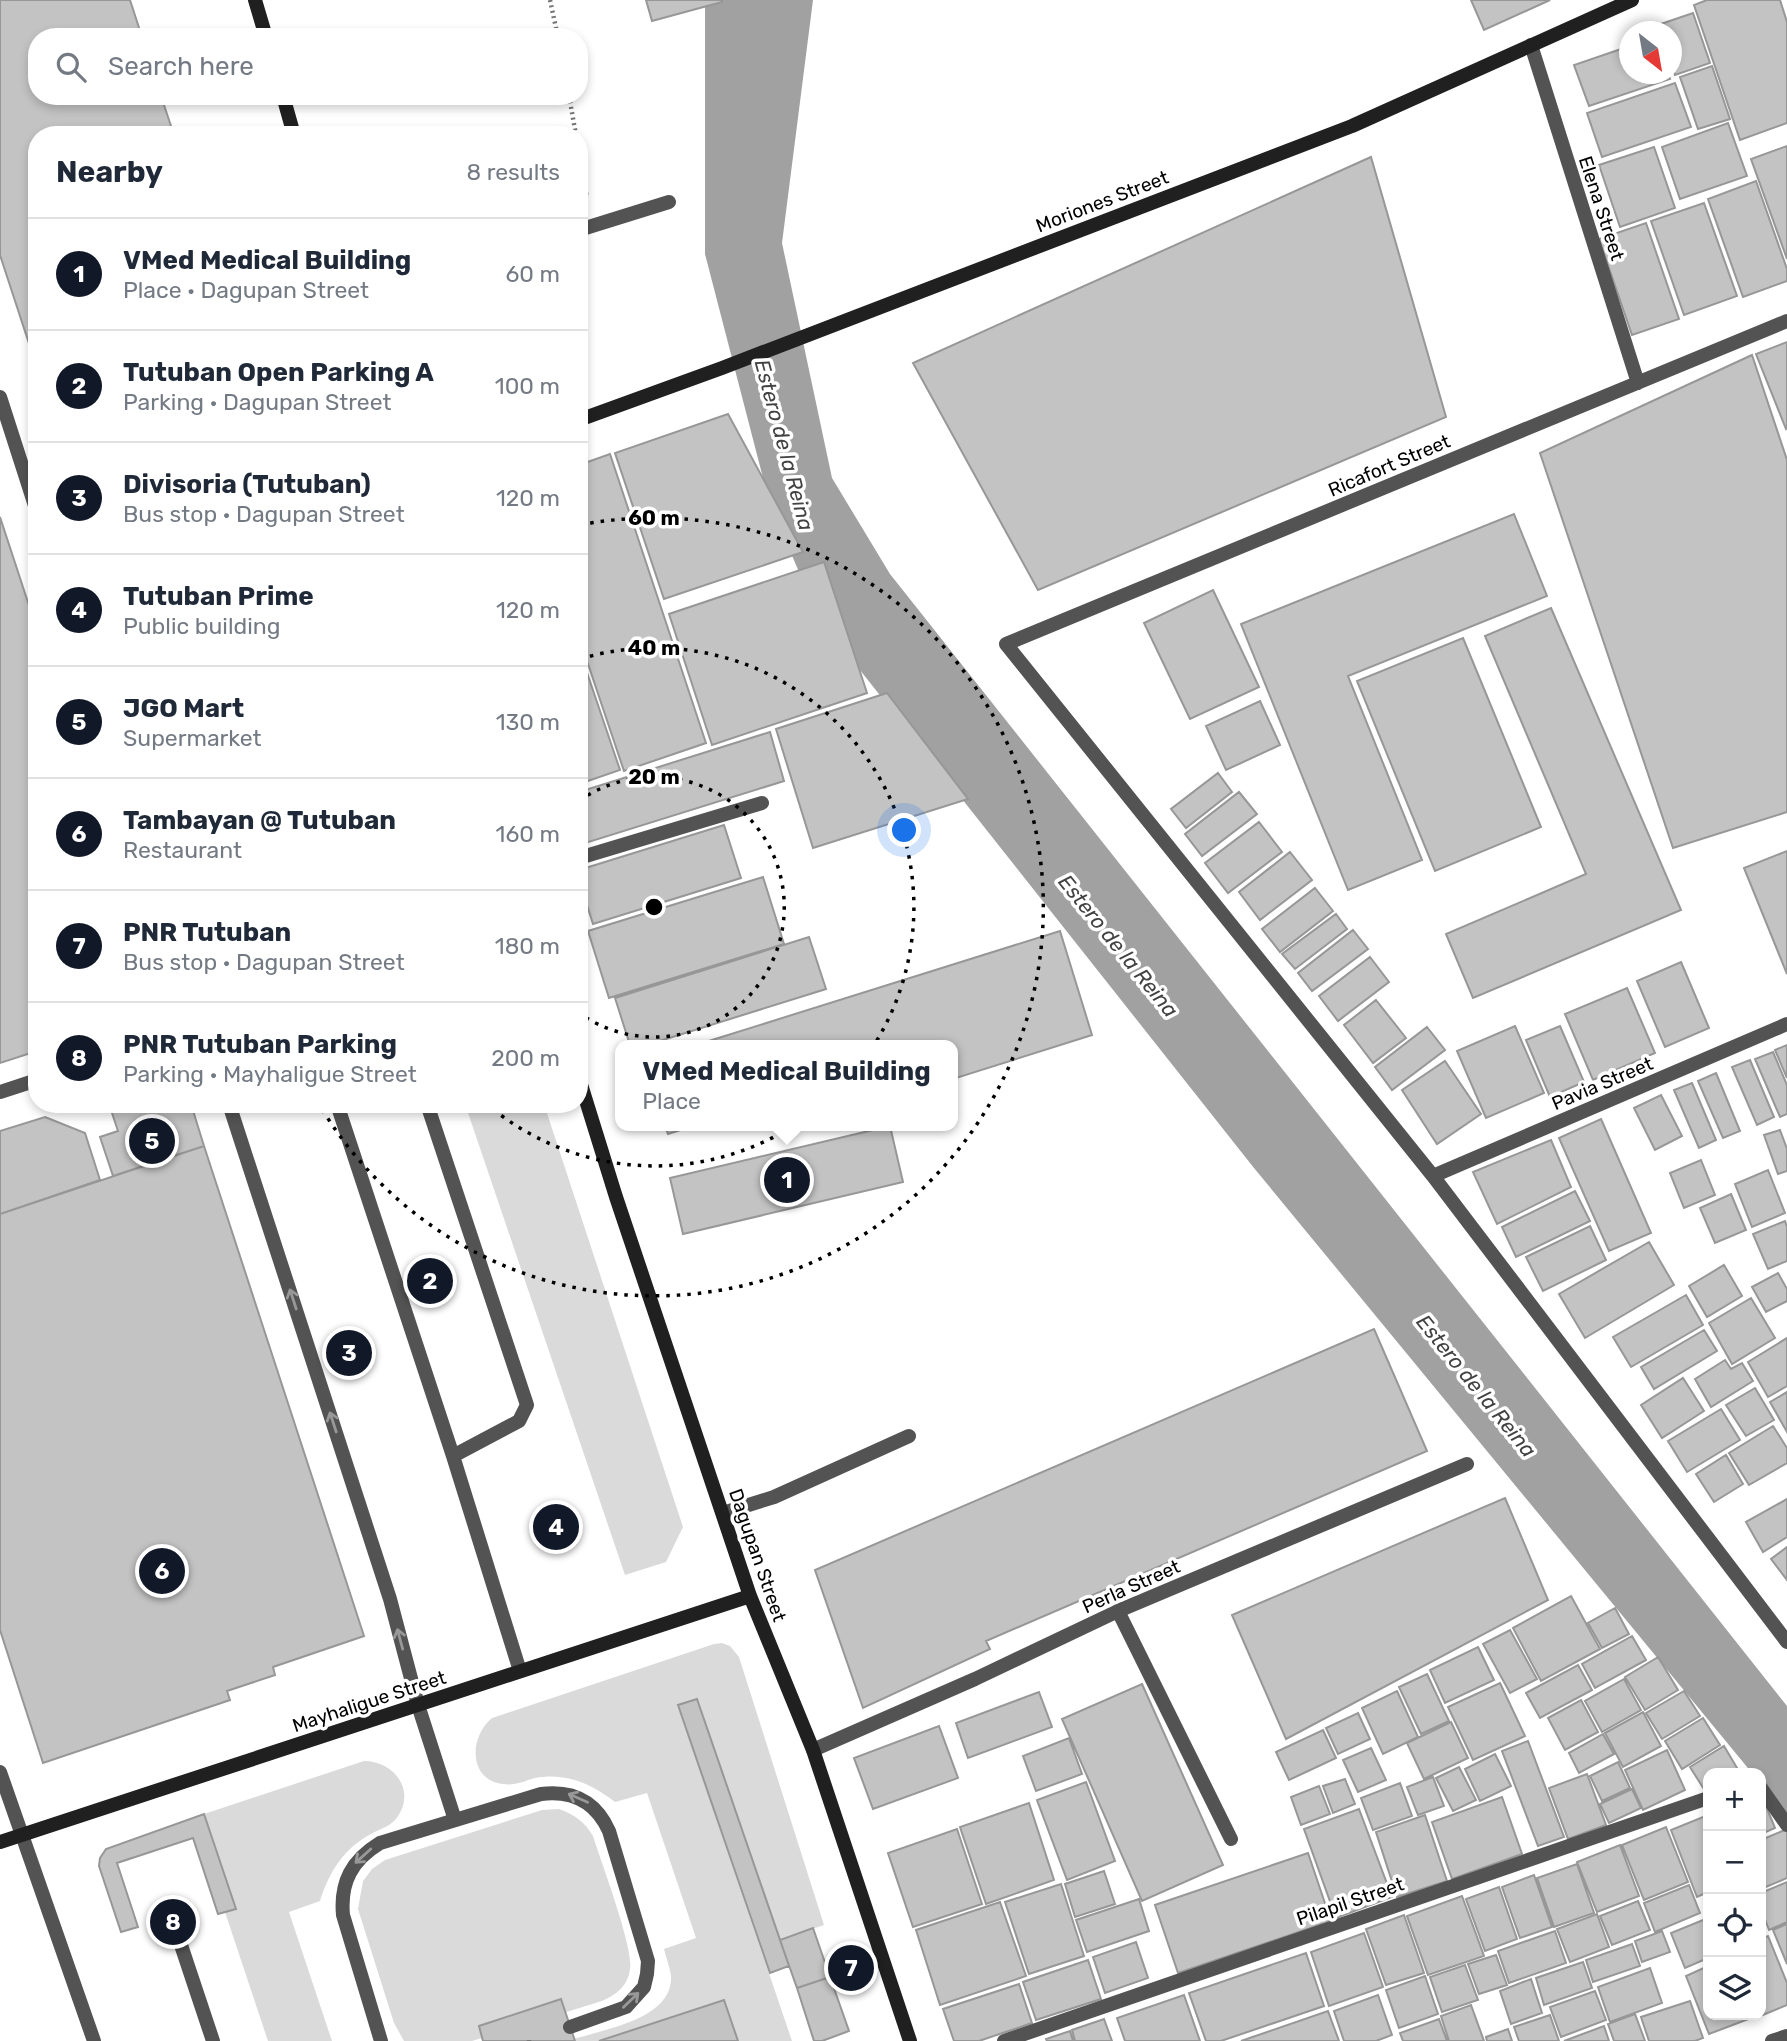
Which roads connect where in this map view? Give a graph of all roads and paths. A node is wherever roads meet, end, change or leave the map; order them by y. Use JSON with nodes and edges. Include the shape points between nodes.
{"nodes":[{"id":1,"x":255,"y":0,"type":"edge"},
{"id":2,"x":550,"y":0,"type":"edge"},
{"id":3,"x":1632,"y":0,"type":"edge"},
{"id":4,"x":263,"y":28,"type":"edge"},
{"id":5,"x":556,"y":28,"type":"edge"},
{"id":6,"x":1531,"y":45,"type":"junction"},
{"id":7,"x":286,"y":105,"type":"edge"},
{"id":8,"x":571,"y":105,"type":"edge"},
{"id":9,"x":291,"y":126,"type":"edge"},
{"id":10,"x":574,"y":126,"type":"edge"},
{"id":11,"x":669,"y":202,"type":"dead end"},
{"id":12,"x":588,"y":227,"type":"edge"},
{"id":13,"x":1787,"y":321,"type":"edge"},
{"id":14,"x":1638,"y":383,"type":"junction"},
{"id":15,"x":0,"y":397,"type":"edge"},
{"id":16,"x":588,"y":417,"type":"edge"},
{"id":17,"x":28,"y":484,"type":"edge"},
{"id":18,"x":762,"y":803,"type":"dead end"},
{"id":19,"x":588,"y":855,"type":"edge"},
{"id":20,"x":1787,"y":1024,"type":"edge"},
{"id":21,"x":28,"y":1083,"type":"edge"},
{"id":22,"x":0,"y":1092,"type":"edge"},
{"id":23,"x":588,"y":1107,"type":"edge"},
{"id":24,"x":232,"y":1113,"type":"edge"},
{"id":25,"x":340,"y":1113,"type":"edge"},
{"id":26,"x":429,"y":1113,"type":"edge"},
{"id":27,"x":1433,"y":1176,"type":"junction"},
{"id":28,"x":909,"y":1436,"type":"dead end"},
{"id":29,"x":453,"y":1456,"type":"junction"},
{"id":30,"x":1467,"y":1464,"type":"dead end"},
{"id":31,"x":723,"y":1513,"type":"junction"},
{"id":32,"x":750,"y":1596,"type":"junction"},
{"id":33,"x":1118,"y":1611,"type":"junction"},
{"id":34,"x":1787,"y":1642,"type":"edge"},
{"id":35,"x":520,"y":1671,"type":"junction"},
{"id":36,"x":418,"y":1705,"type":"junction"},
{"id":37,"x":813,"y":1750,"type":"junction"},
{"id":38,"x":0,"y":1772,"type":"edge"},
{"id":39,"x":1766,"y":1795,"type":"edge"},
{"id":40,"x":1703,"y":1800,"type":"edge"},
{"id":41,"x":455,"y":1820,"type":"junction"},
{"id":42,"x":1787,"y":1825,"type":"edge"},
{"id":43,"x":22,"y":1835,"type":"junction"},
{"id":44,"x":1231,"y":1839,"type":"dead end"},
{"id":45,"x":0,"y":1842,"type":"edge"},
{"id":46,"x":173,"y":1921,"type":"dead end"},
{"id":47,"x":570,"y":2027,"type":"dead end"},
{"id":48,"x":1787,"y":2036,"type":"edge"},
{"id":49,"x":94,"y":2041,"type":"edge"},
{"id":50,"x":213,"y":2041,"type":"edge"},
{"id":51,"x":382,"y":2041,"type":"edge"},
{"id":52,"x":909,"y":2041,"type":"edge"},
{"id":53,"x":1004,"y":2041,"type":"edge"},
{"id":54,"x":1772,"y":2041,"type":"edge"}],
"edges":[{"from":1,"to":4,"type":"street"},
{"from":2,"to":5,"type":"path"},
{"from":3,"to":6,"type":"street","name":"Moriones Street"},
{"from":6,"to":14,"type":"street","name":"Elena Street"},
{"from":6,"to":16,"type":"street","name":"Moriones Street","via":[[1352,126]]},
{"from":7,"to":9,"type":"street"},
{"from":8,"to":10,"type":"path"},
{"from":11,"to":12,"type":"street"},
{"from":13,"to":14,"type":"street","name":"Ricafort Street"},
{"from":14,"to":27,"type":"street","name":"Ricafort Street","via":[[1006,645]]},
{"from":15,"to":17,"type":"street"},
{"from":18,"to":19,"type":"street"},
{"from":20,"to":27,"type":"street","name":"Pavia Street"},
{"from":21,"to":22,"type":"street"},
{"from":23,"to":31,"type":"street","name":"Dagupan Street"},
{"from":36,"to":24,"type":"street","one_way":true,"via":[[381,1573]]},
{"from":25,"to":29,"type":"street"},
{"from":26,"to":29,"type":"street","via":[[527,1405],[519,1421]]},
{"from":27,"to":34,"type":"street"},
{"from":28,"to":31,"type":"street","via":[[774,1497]]},
{"from":29,"to":35,"type":"street"},
{"from":30,"to":33,"type":"street","name":"Perla Street"},
{"from":31,"to":32,"type":"street","name":"Dagupan Street"},
{"from":32,"to":35,"type":"street","name":"Mayhaligue Street"},
{"from":32,"to":37,"type":"street","name":"Dagupan Street"},
{"from":33,"to":37,"type":"street","name":"Perla Street"},
{"from":33,"to":44,"type":"street"},
{"from":35,"to":36,"type":"street","name":"Mayhaligue Street"},
{"from":36,"to":41,"type":"street"},
{"from":36,"to":43,"type":"street","name":"Mayhaligue Street"},
{"from":37,"to":52,"type":"street","name":"Dagupan Street"},
{"from":38,"to":43,"type":"street"},
{"from":39,"to":42,"type":"street"},
{"from":40,"to":53,"type":"street","name":"Pilapil Street"},
{"from":47,"to":41,"type":"street","one_way":true,"via":[[626,2007],[643,1987],[647,1974],[648,1961],[603,1818],[583,1799],[556,1792]]},
{"from":41,"to":51,"type":"street","one_way":true,"via":[[380,1843],[348,1872],[343,1915]]},
{"from":43,"to":45,"type":"street","name":"Mayhaligue Street"},
{"from":43,"to":49,"type":"street"},
{"from":46,"to":50,"type":"street"},
{"from":48,"to":54,"type":"street"}]}
